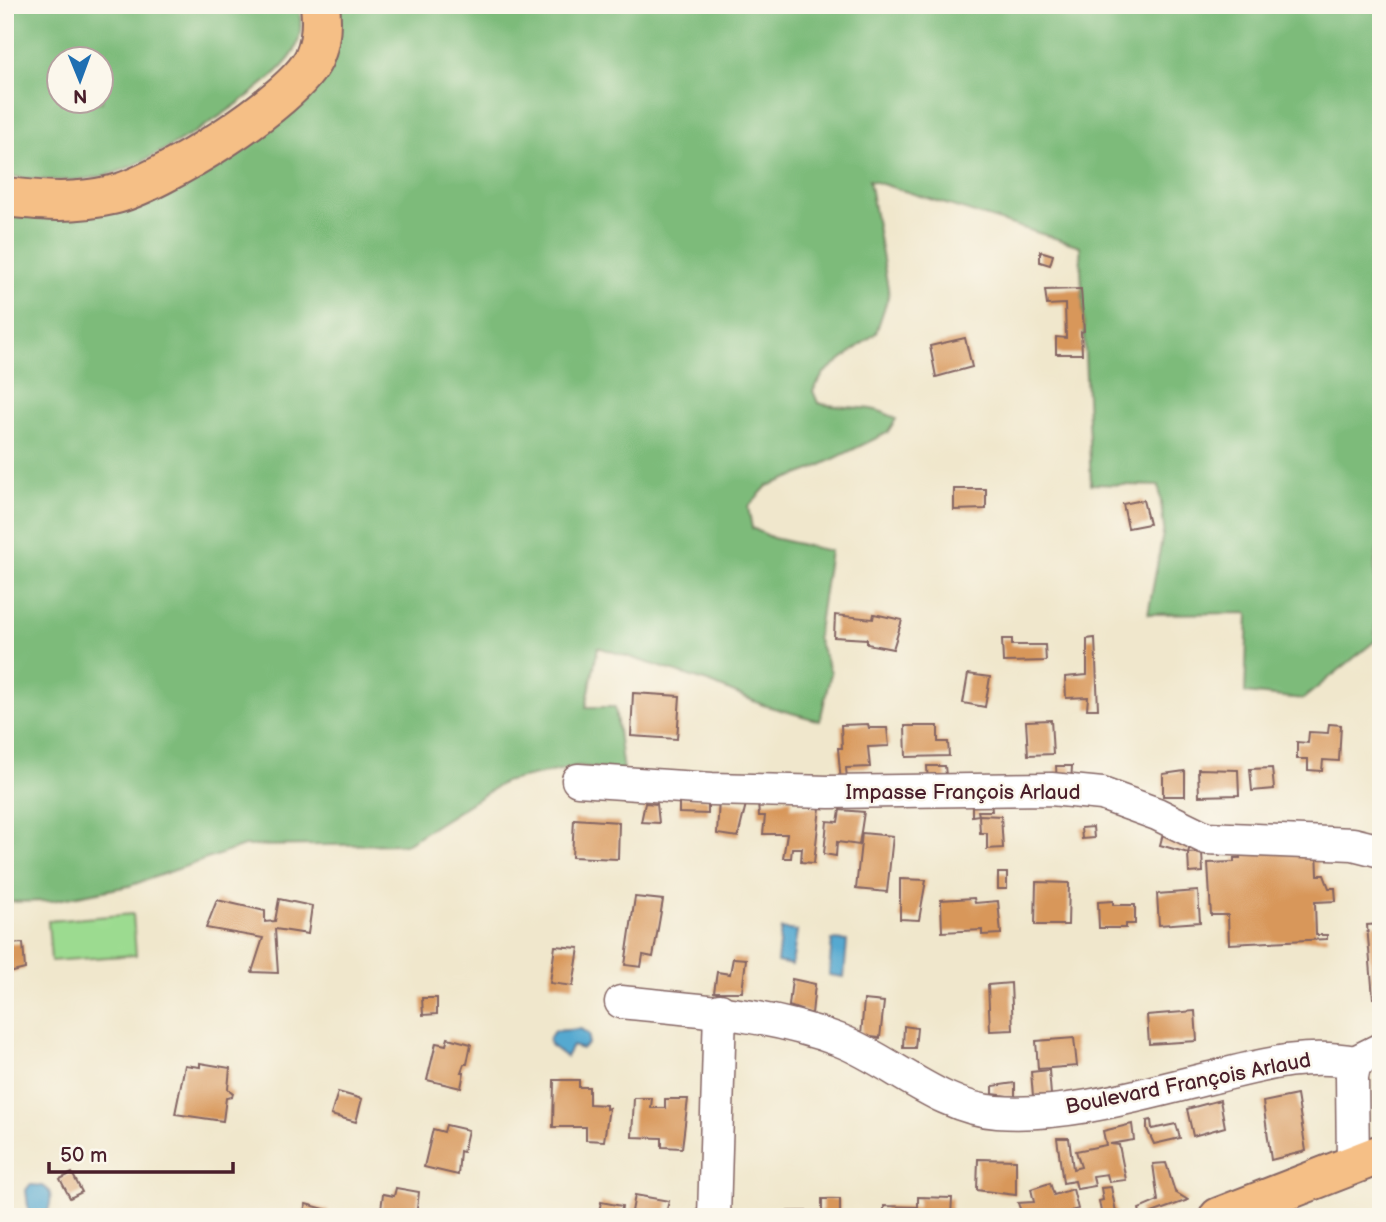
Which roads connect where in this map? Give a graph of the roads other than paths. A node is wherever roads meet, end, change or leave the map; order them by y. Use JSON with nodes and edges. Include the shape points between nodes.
{"nodes":[{"id":1,"x":320,"y":5,"type":"edge"},
{"id":2,"x":5,"y":197,"type":"edge"},
{"id":3,"x":578,"y":780,"type":"dead end"},
{"id":4,"x":1381,"y":851,"type":"edge"},
{"id":5,"x":621,"y":1002,"type":"dead end"},
{"id":6,"x":720,"y":1010,"type":"junction"},
{"id":7,"x":1368,"y":1055,"type":"edge"},
{"id":8,"x":1367,"y":1160,"type":"edge"},
{"id":9,"x":714,"y":1217,"type":"edge"},
{"id":10,"x":1219,"y":1217,"type":"edge"}],
"edges":[{"from":1,"to":2,"type":"main road","via":[[322,23],[314,58],[292,87],[240,127],[147,182],[114,195],[62,203]]},
{"from":3,"to":4,"type":"street","name":"Impasse François Arlaud","via":[[829,792],[1051,789],[1102,794],[1206,838],[1353,844]]},
{"from":5,"to":6,"type":"street","name":"Boulevard François Arlaud"},
{"from":6,"to":7,"type":"street","name":"Boulevard François Arlaud","via":[[772,1019],[841,1041],[917,1082],[995,1112],[1066,1110],[1264,1064]]},
{"from":6,"to":9,"type":"street"},
{"from":7,"to":8,"type":"street","name":"Boulevard François Arlaud","via":[[1352,1077]]},
{"from":8,"to":10,"type":"main road"}]}
